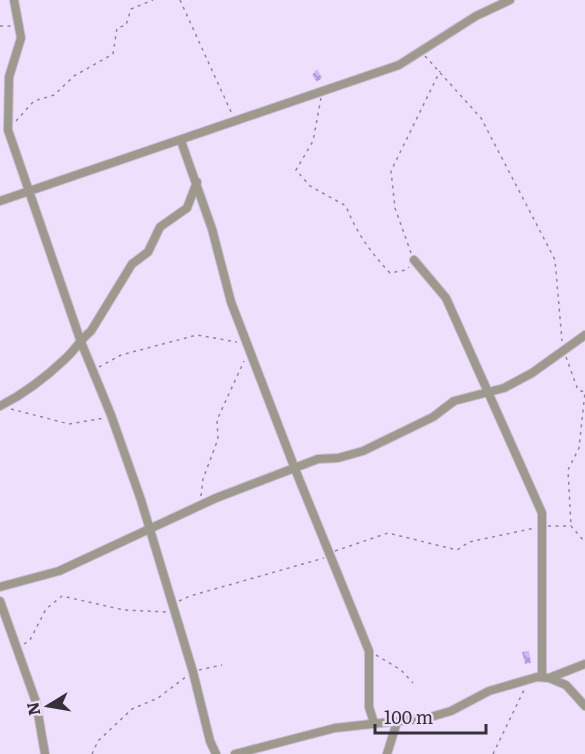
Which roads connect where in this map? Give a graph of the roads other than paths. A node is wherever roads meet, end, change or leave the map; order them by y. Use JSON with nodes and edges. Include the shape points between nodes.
{"nodes":[{"id":1,"x":14,"y":0,"type":"edge"},
{"id":2,"x":510,"y":0,"type":"edge"},
{"id":3,"x":181,"y":141,"type":"junction"},
{"id":4,"x":197,"y":182,"type":"junction"},
{"id":5,"x":28,"y":191,"type":"junction"},
{"id":6,"x":0,"y":201,"type":"edge"},
{"id":7,"x":414,"y":260,"type":"road end"},
{"id":8,"x":585,"y":335,"type":"edge"},
{"id":9,"x":81,"y":342,"type":"junction"},
{"id":10,"x":489,"y":393,"type":"junction"},
{"id":11,"x":2,"y":405,"type":"edge"},
{"id":12,"x":295,"y":469,"type":"junction"},
{"id":13,"x":150,"y":530,"type":"junction"},
{"id":14,"x":0,"y":587,"type":"edge"},
{"id":15,"x":0,"y":601,"type":"edge"},
{"id":16,"x":585,"y":664,"type":"edge"},
{"id":17,"x":546,"y":677,"type":"junction"},
{"id":18,"x":585,"y":706,"type":"edge"},
{"id":19,"x":397,"y":722,"type":"junction"},
{"id":20,"x":374,"y":723,"type":"junction"},
{"id":21,"x":45,"y":754,"type":"edge"},
{"id":22,"x":216,"y":754,"type":"edge"},
{"id":23,"x":235,"y":754,"type":"edge"},
{"id":24,"x":387,"y":754,"type":"edge"}],
"edges":[{"from":1,"to":5,"type":"street","via":[[21,38],[9,77],[8,130]]},
{"from":2,"to":3,"type":"street","via":[[476,16],[399,65]]},
{"from":3,"to":4,"type":"street"},
{"from":3,"to":5,"type":"street"},
{"from":4,"to":9,"type":"street","via":[[187,208],[160,227],[147,252],[132,264],[120,288]]},
{"from":4,"to":12,"type":"street","via":[[231,302]]},
{"from":5,"to":6,"type":"street"},
{"from":5,"to":9,"type":"street"},
{"from":7,"to":10,"type":"street","via":[[446,298]]},
{"from":8,"to":10,"type":"street","via":[[532,373]]},
{"from":9,"to":11,"type":"street","via":[[34,385]]},
{"from":9,"to":13,"type":"street","via":[[111,415]]},
{"from":10,"to":12,"type":"street","via":[[454,402],[363,451],[318,459]]},
{"from":10,"to":17,"type":"street","via":[[542,513]]},
{"from":12,"to":13,"type":"street","via":[[198,506]]},
{"from":12,"to":20,"type":"street","via":[[369,651],[369,707]]},
{"from":13,"to":14,"type":"street","via":[[59,571]]},
{"from":13,"to":22,"type":"street"},
{"from":15,"to":21,"type":"street","via":[[36,702]]},
{"from":16,"to":17,"type":"street"},
{"from":17,"to":18,"type":"street","via":[[566,685]]},
{"from":17,"to":19,"type":"street","via":[[489,692],[443,714]]},
{"from":19,"to":20,"type":"street"},
{"from":19,"to":24,"type":"street"},
{"from":20,"to":23,"type":"street","via":[[313,733]]}]}
